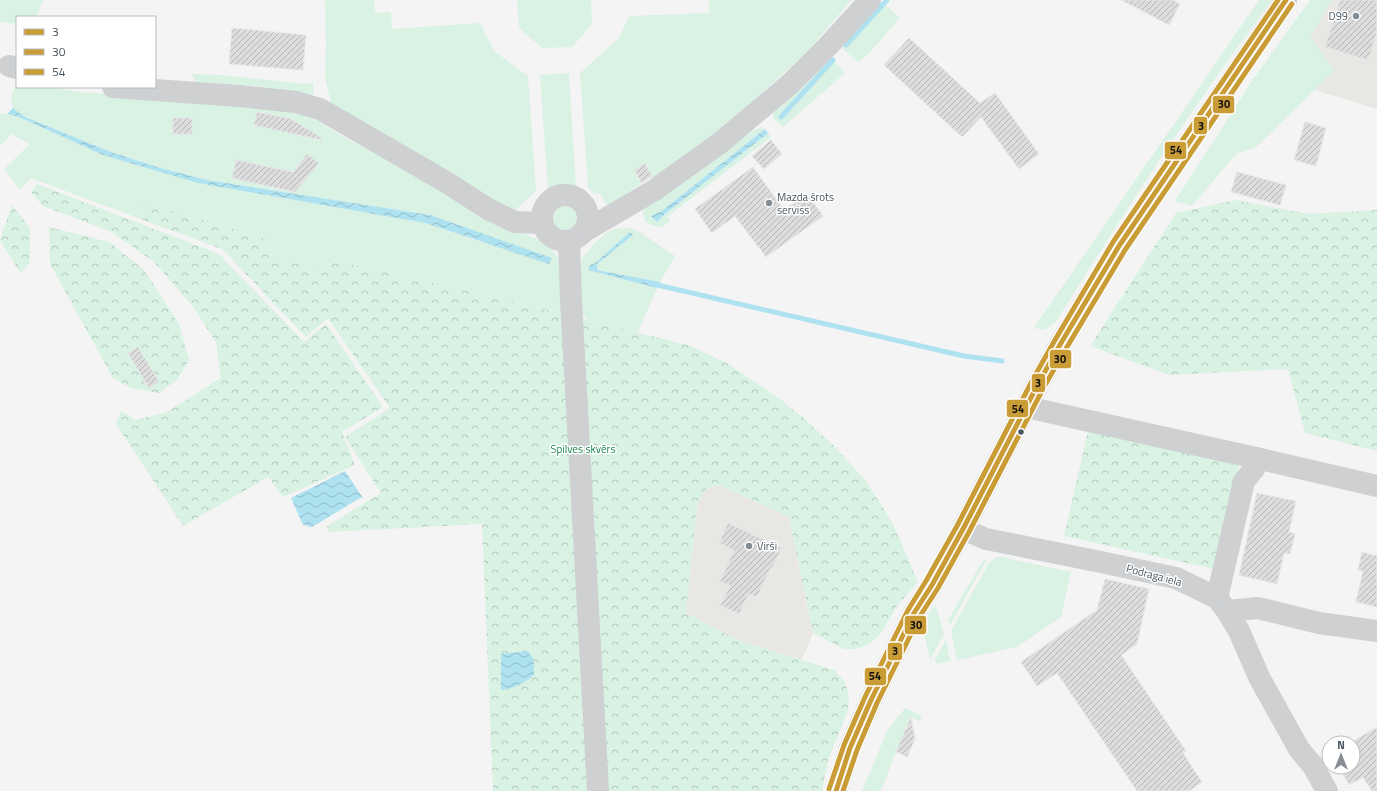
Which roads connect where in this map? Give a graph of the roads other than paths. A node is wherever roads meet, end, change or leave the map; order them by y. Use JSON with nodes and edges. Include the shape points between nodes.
{"nodes":[{"id":1,"x":870,"y":0,"type":"edge"},
{"id":2,"x":1286,"y":0,"type":"edge"},
{"id":3,"x":127,"y":88,"type":"edge"},
{"id":4,"x":542,"y":223,"type":"junction"},
{"id":5,"x":576,"y":236,"type":"junction"},
{"id":6,"x":1026,"y":407,"type":"junction"},
{"id":7,"x":1256,"y":458,"type":"junction"},
{"id":8,"x":1377,"y":486,"type":"edge"},
{"id":9,"x":963,"y":529,"type":"junction"},
{"id":10,"x":1222,"y":604,"type":"junction"},
{"id":11,"x":1377,"y":631,"type":"edge"},
{"id":12,"x":598,"y":791,"type":"edge"},
{"id":13,"x":836,"y":791,"type":"edge"},
{"id":14,"x":1327,"y":791,"type":"edge"}],
"edges":[{"from":1,"to":5,"type":"street","via":[[790,84],[720,143],[653,191]]},
{"from":2,"to":6,"type":"main road","via":[[1119,246]]},
{"from":3,"to":4,"type":"street","via":[[296,102],[320,109],[488,209],[514,222]]},
{"from":4,"to":5,"type":"street","via":[[546,232],[553,238],[561,241]]},
{"from":4,"to":5,"type":"street","via":[[543,212],[548,203],[557,197],[568,196],[583,205],[588,218],[586,226]]},
{"from":5,"to":12,"type":"street","via":[[571,300]]},
{"from":6,"to":7,"type":"street"},
{"from":6,"to":9,"type":"main road"},
{"from":7,"to":8,"type":"street"},
{"from":7,"to":10,"type":"street","via":[[1254,469],[1244,481]]},
{"from":9,"to":10,"type":"street","name":"Podraga iela","via":[[986,539],[1176,578]]},
{"from":9,"to":13,"type":"main road","via":[[914,613],[871,700],[850,748]]},
{"from":10,"to":11,"type":"street","via":[[1258,608],[1319,623]]},
{"from":10,"to":14,"type":"street","via":[[1239,631],[1260,680],[1299,750],[1313,766]]}]}
